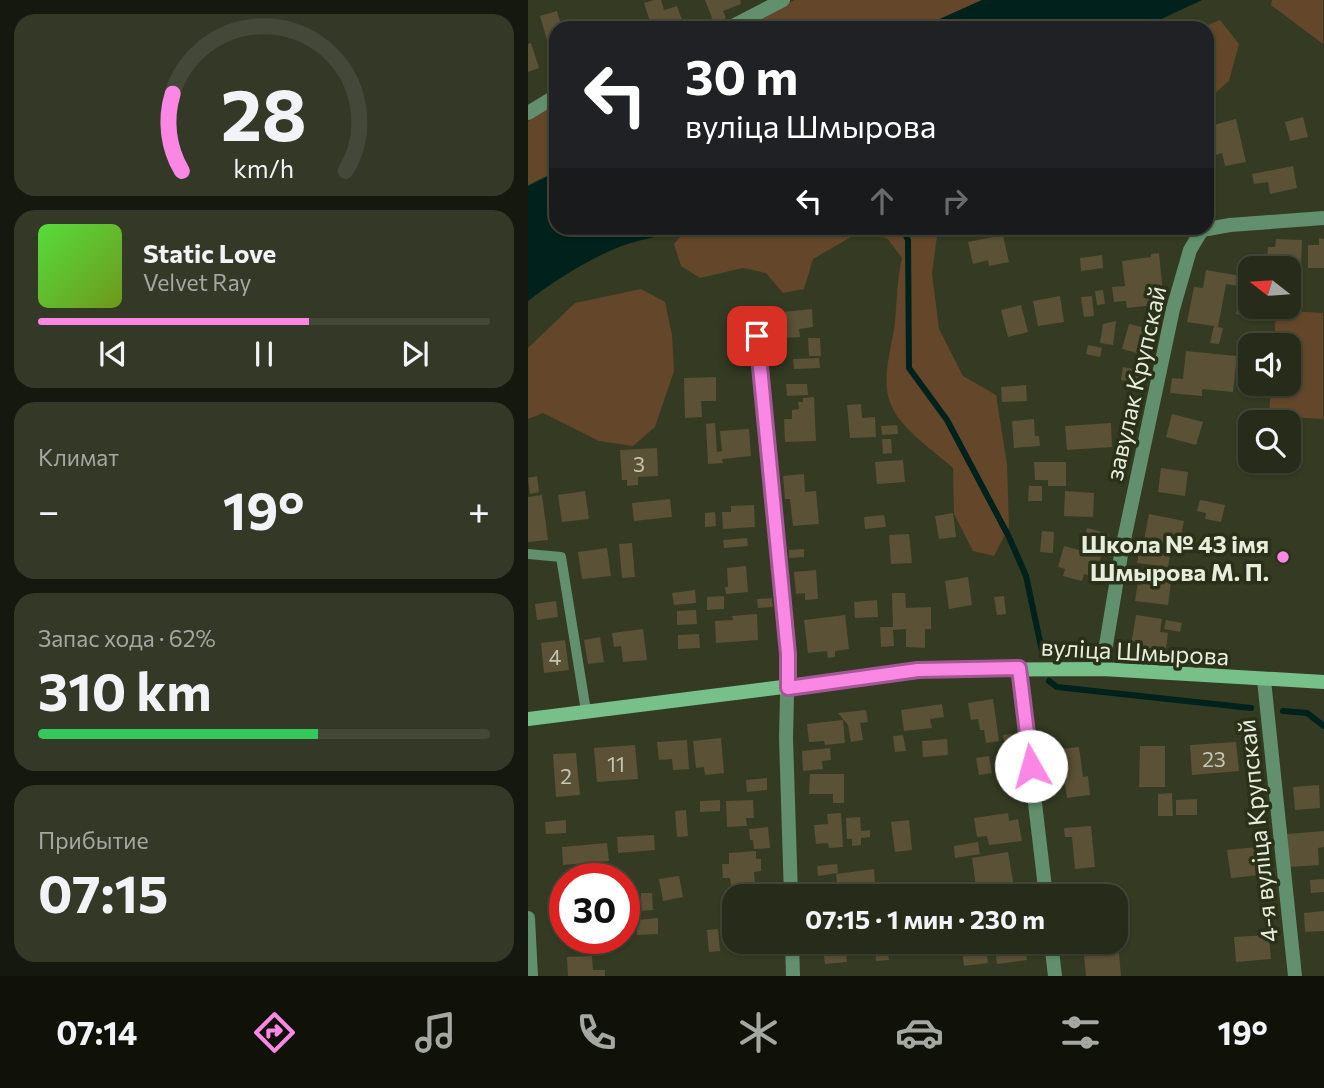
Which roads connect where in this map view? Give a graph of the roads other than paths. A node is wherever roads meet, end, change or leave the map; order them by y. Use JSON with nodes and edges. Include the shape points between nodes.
{"nodes":[{"id":1,"x":783,"y":0,"type":"edge"},
{"id":2,"x":742,"y":21,"type":"edge"},
{"id":3,"x":549,"y":100,"type":"edge"},
{"id":4,"x":528,"y":113,"type":"edge"},
{"id":5,"x":1324,"y":218,"type":"edge"},
{"id":6,"x":1214,"y":227,"type":"edge"},
{"id":7,"x":1199,"y":235,"type":"edge"},
{"id":8,"x":757,"y":336,"type":"dead end"},
{"id":9,"x":528,"y":554,"type":"edge"},
{"id":10,"x":1019,"y":668,"type":"junction"},
{"id":11,"x":1102,"y":668,"type":"junction"},
{"id":12,"x":1264,"y":680,"type":"junction"},
{"id":13,"x":1324,"y":682,"type":"edge"},
{"id":14,"x":788,"y":688,"type":"junction"},
{"id":15,"x":586,"y":711,"type":"junction"},
{"id":16,"x":528,"y":719,"type":"edge"},
{"id":17,"x":791,"y":884,"type":"edge"},
{"id":18,"x":1044,"y":884,"type":"edge"},
{"id":19,"x":528,"y":918,"type":"edge"},
{"id":20,"x":792,"y":954,"type":"edge"},
{"id":21,"x":1052,"y":954,"type":"edge"},
{"id":22,"x":531,"y":976,"type":"edge"},
{"id":23,"x":793,"y":976,"type":"edge"},
{"id":24,"x":1055,"y":976,"type":"edge"},
{"id":25,"x":1295,"y":976,"type":"edge"}],
"edges":[{"from":1,"to":2,"type":"street"},
{"from":3,"to":4,"type":"street"},
{"from":5,"to":6,"type":"street","name":"завулак Крупскай"},
{"from":7,"to":11,"type":"street","name":"завулак Крупскай","via":[[1173,309]]},
{"from":8,"to":14,"type":"street"},
{"from":9,"to":15,"type":"lane","via":[[561,557]]},
{"from":10,"to":11,"type":"street","name":"вуліца Шмырова"},
{"from":10,"to":14,"type":"street","name":"вуліца Шмырова","via":[[918,670]]},
{"from":10,"to":18,"type":"street"},
{"from":11,"to":12,"type":"street","name":"вуліца Шмырова"},
{"from":12,"to":13,"type":"street","name":"вуліца Шмырова"},
{"from":12,"to":25,"type":"street","name":"4-я вуліца Крупскай"},
{"from":14,"to":15,"type":"street","name":"вуліца Шмырова"},
{"from":14,"to":17,"type":"street"},
{"from":15,"to":16,"type":"street","name":"вуліца Шмырова"},
{"from":19,"to":22,"type":"street"},
{"from":20,"to":23,"type":"street"},
{"from":21,"to":24,"type":"street"}]}
